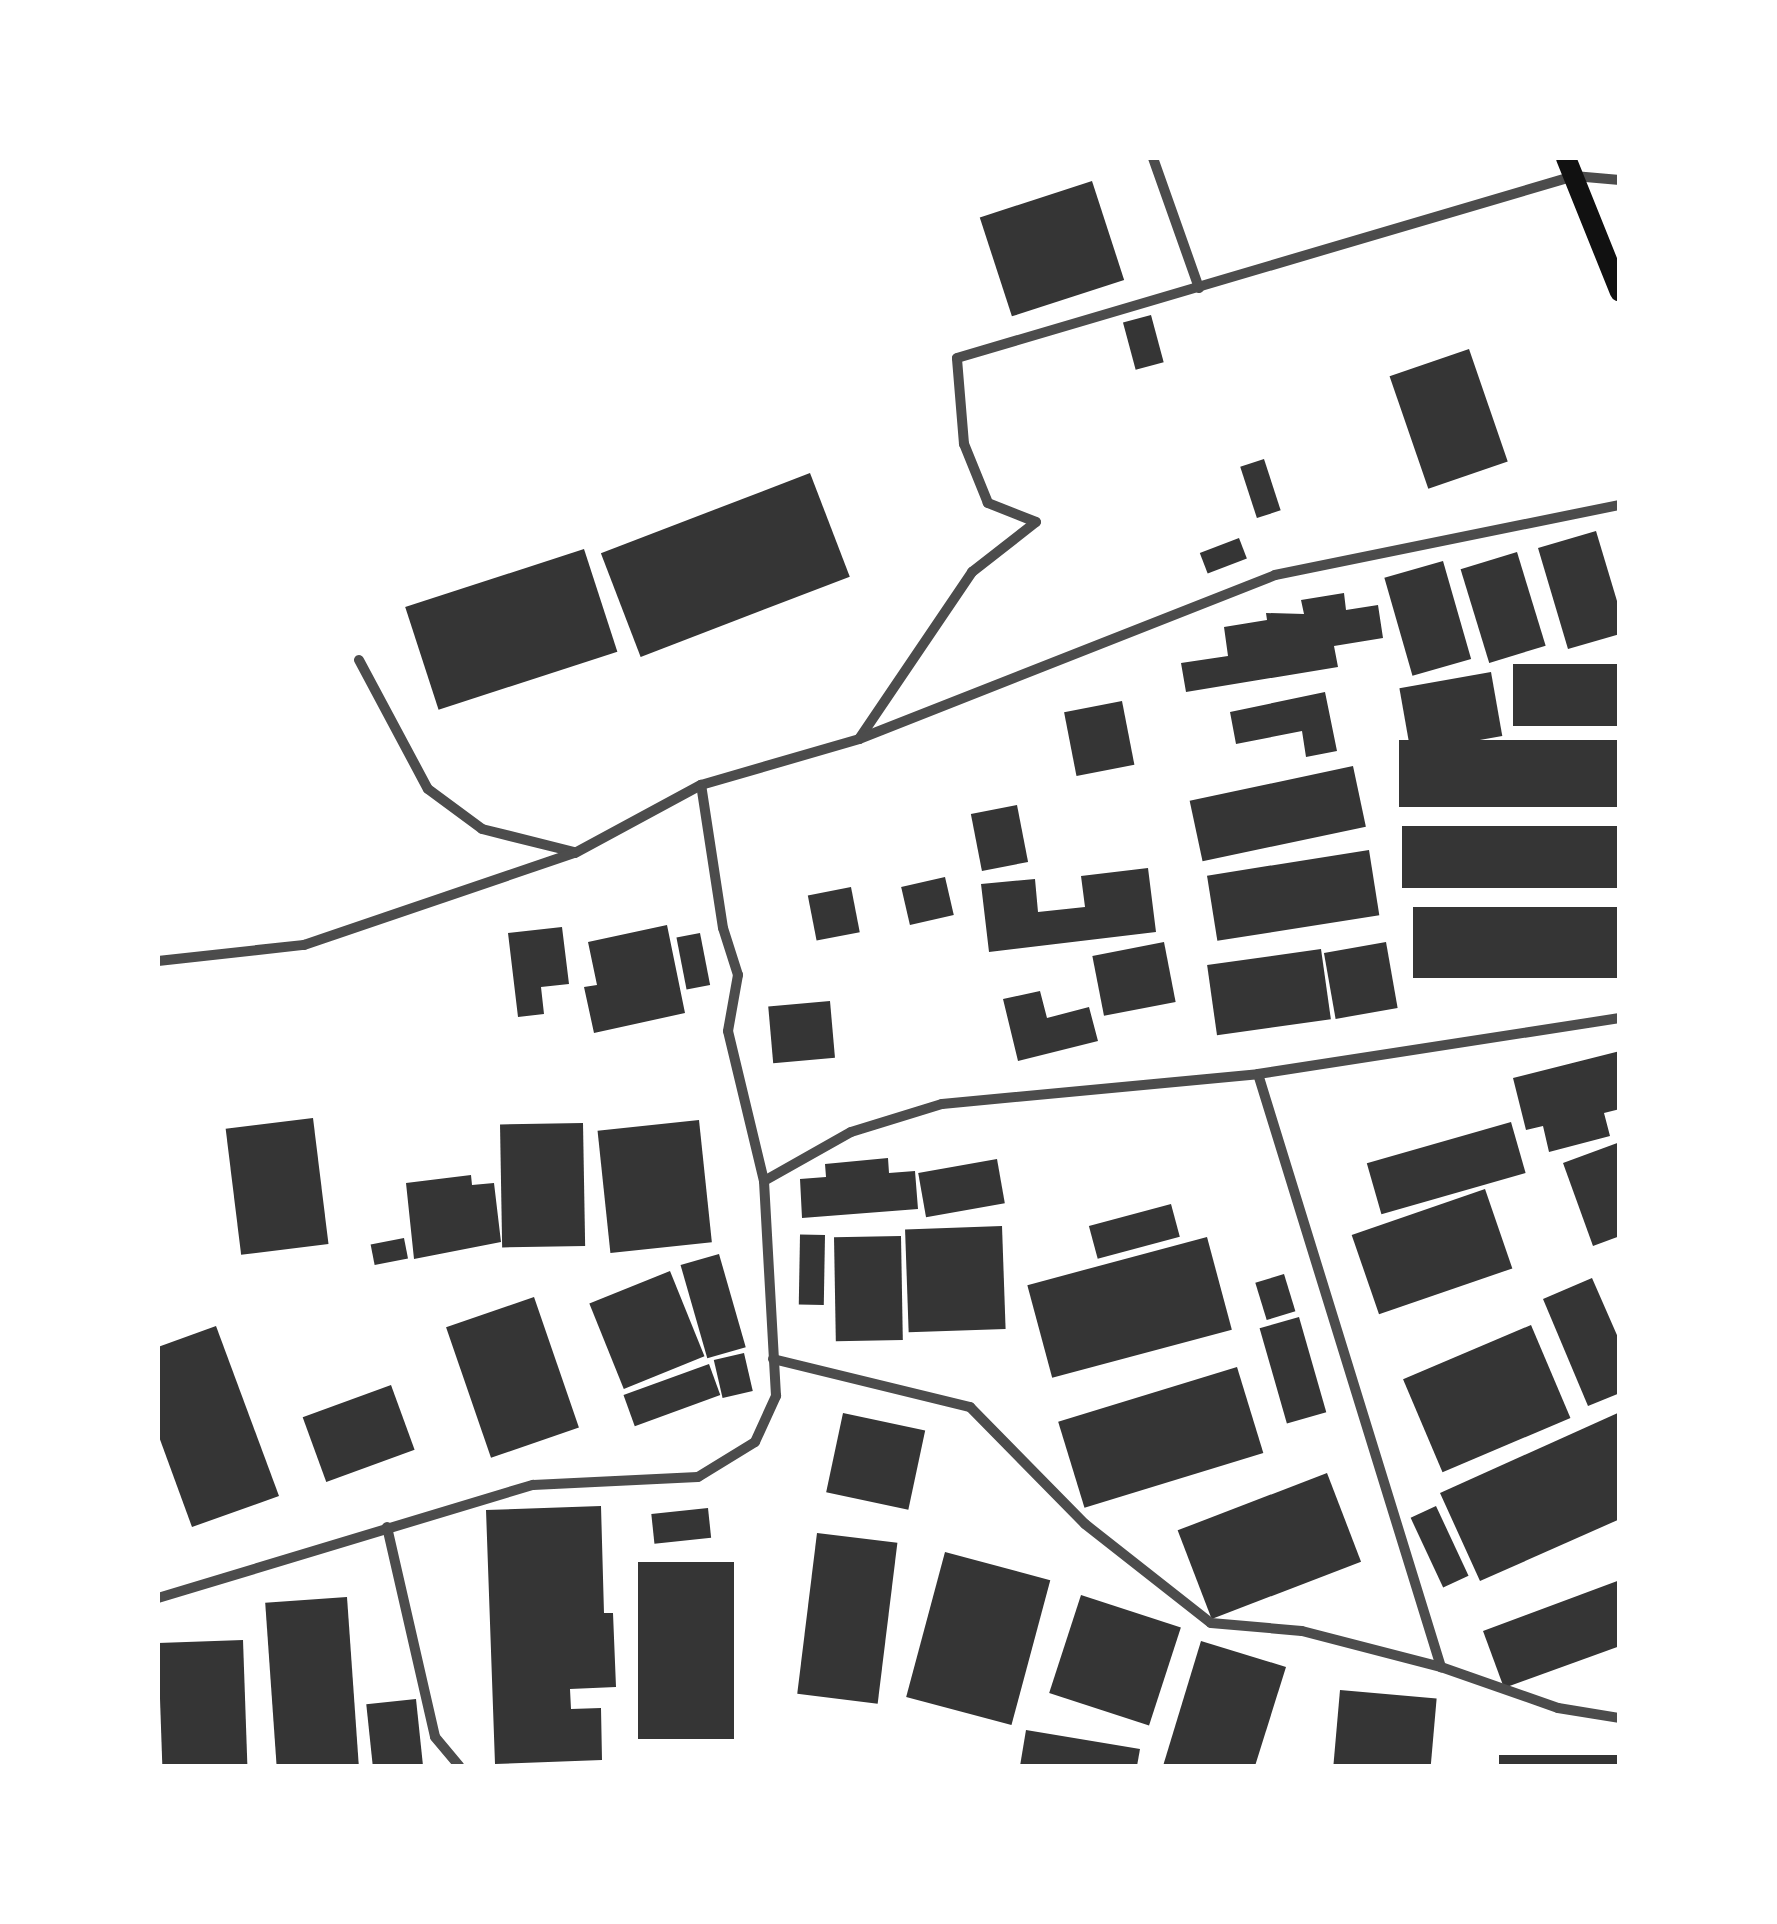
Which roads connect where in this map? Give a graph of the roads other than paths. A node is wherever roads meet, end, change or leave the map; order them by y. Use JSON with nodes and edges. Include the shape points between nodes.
{"nodes":[{"id":1,"x":1153,"y":158,"type":"edge"},
{"id":2,"x":1570,"y":166,"type":"edge"},
{"id":3,"x":1620,"y":180,"type":"edge"},
{"id":4,"x":1200,"y":288,"type":"junction"},
{"id":5,"x":1620,"y":292,"type":"edge"},
{"id":6,"x":1620,"y":505,"type":"edge"},
{"id":7,"x":359,"y":660,"type":"dead end"},
{"id":8,"x":859,"y":739,"type":"junction"},
{"id":9,"x":701,"y":785,"type":"junction"},
{"id":10,"x":574,"y":853,"type":"junction"},
{"id":11,"x":158,"y":961,"type":"edge"},
{"id":12,"x":1620,"y":1018,"type":"edge"},
{"id":13,"x":1258,"y":1074,"type":"junction"},
{"id":14,"x":764,"y":1182,"type":"junction"},
{"id":15,"x":774,"y":1358,"type":"junction"},
{"id":16,"x":388,"y":1527,"type":"junction"},
{"id":17,"x":158,"y":1598,"type":"edge"},
{"id":18,"x":1441,"y":1666,"type":"junction"},
{"id":19,"x":1620,"y":1718,"type":"edge"},
{"id":20,"x":458,"y":1766,"type":"edge"}],
"edges":[{"from":1,"to":4,"type":"street"},
{"from":2,"to":3,"type":"street"},
{"from":2,"to":4,"type":"street"},
{"from":2,"to":5,"type":"main road"},
{"from":4,"to":8,"type":"street","via":[[957,358],[964,444],[988,503],[1036,522],[972,572]]},
{"from":6,"to":8,"type":"street","via":[[1275,575]]},
{"from":7,"to":10,"type":"street","via":[[428,789],[482,829]]},
{"from":8,"to":9,"type":"street"},
{"from":9,"to":10,"type":"street"},
{"from":9,"to":14,"type":"street","via":[[723,928],[738,975],[728,1031]]},
{"from":10,"to":11,"type":"street","via":[[304,945]]},
{"from":12,"to":13,"type":"street"},
{"from":13,"to":14,"type":"street","via":[[942,1104],[850,1132]]},
{"from":13,"to":18,"type":"street"},
{"from":14,"to":15,"type":"street"},
{"from":15,"to":16,"type":"street","via":[[776,1396],[755,1442],[698,1476],[533,1485]]},
{"from":15,"to":18,"type":"street","via":[[970,1407],[1085,1524],[1210,1623],[1302,1631]]},
{"from":16,"to":17,"type":"street"},
{"from":16,"to":20,"type":"street","via":[[435,1737]]},
{"from":18,"to":19,"type":"street","via":[[1558,1708]]}]}
